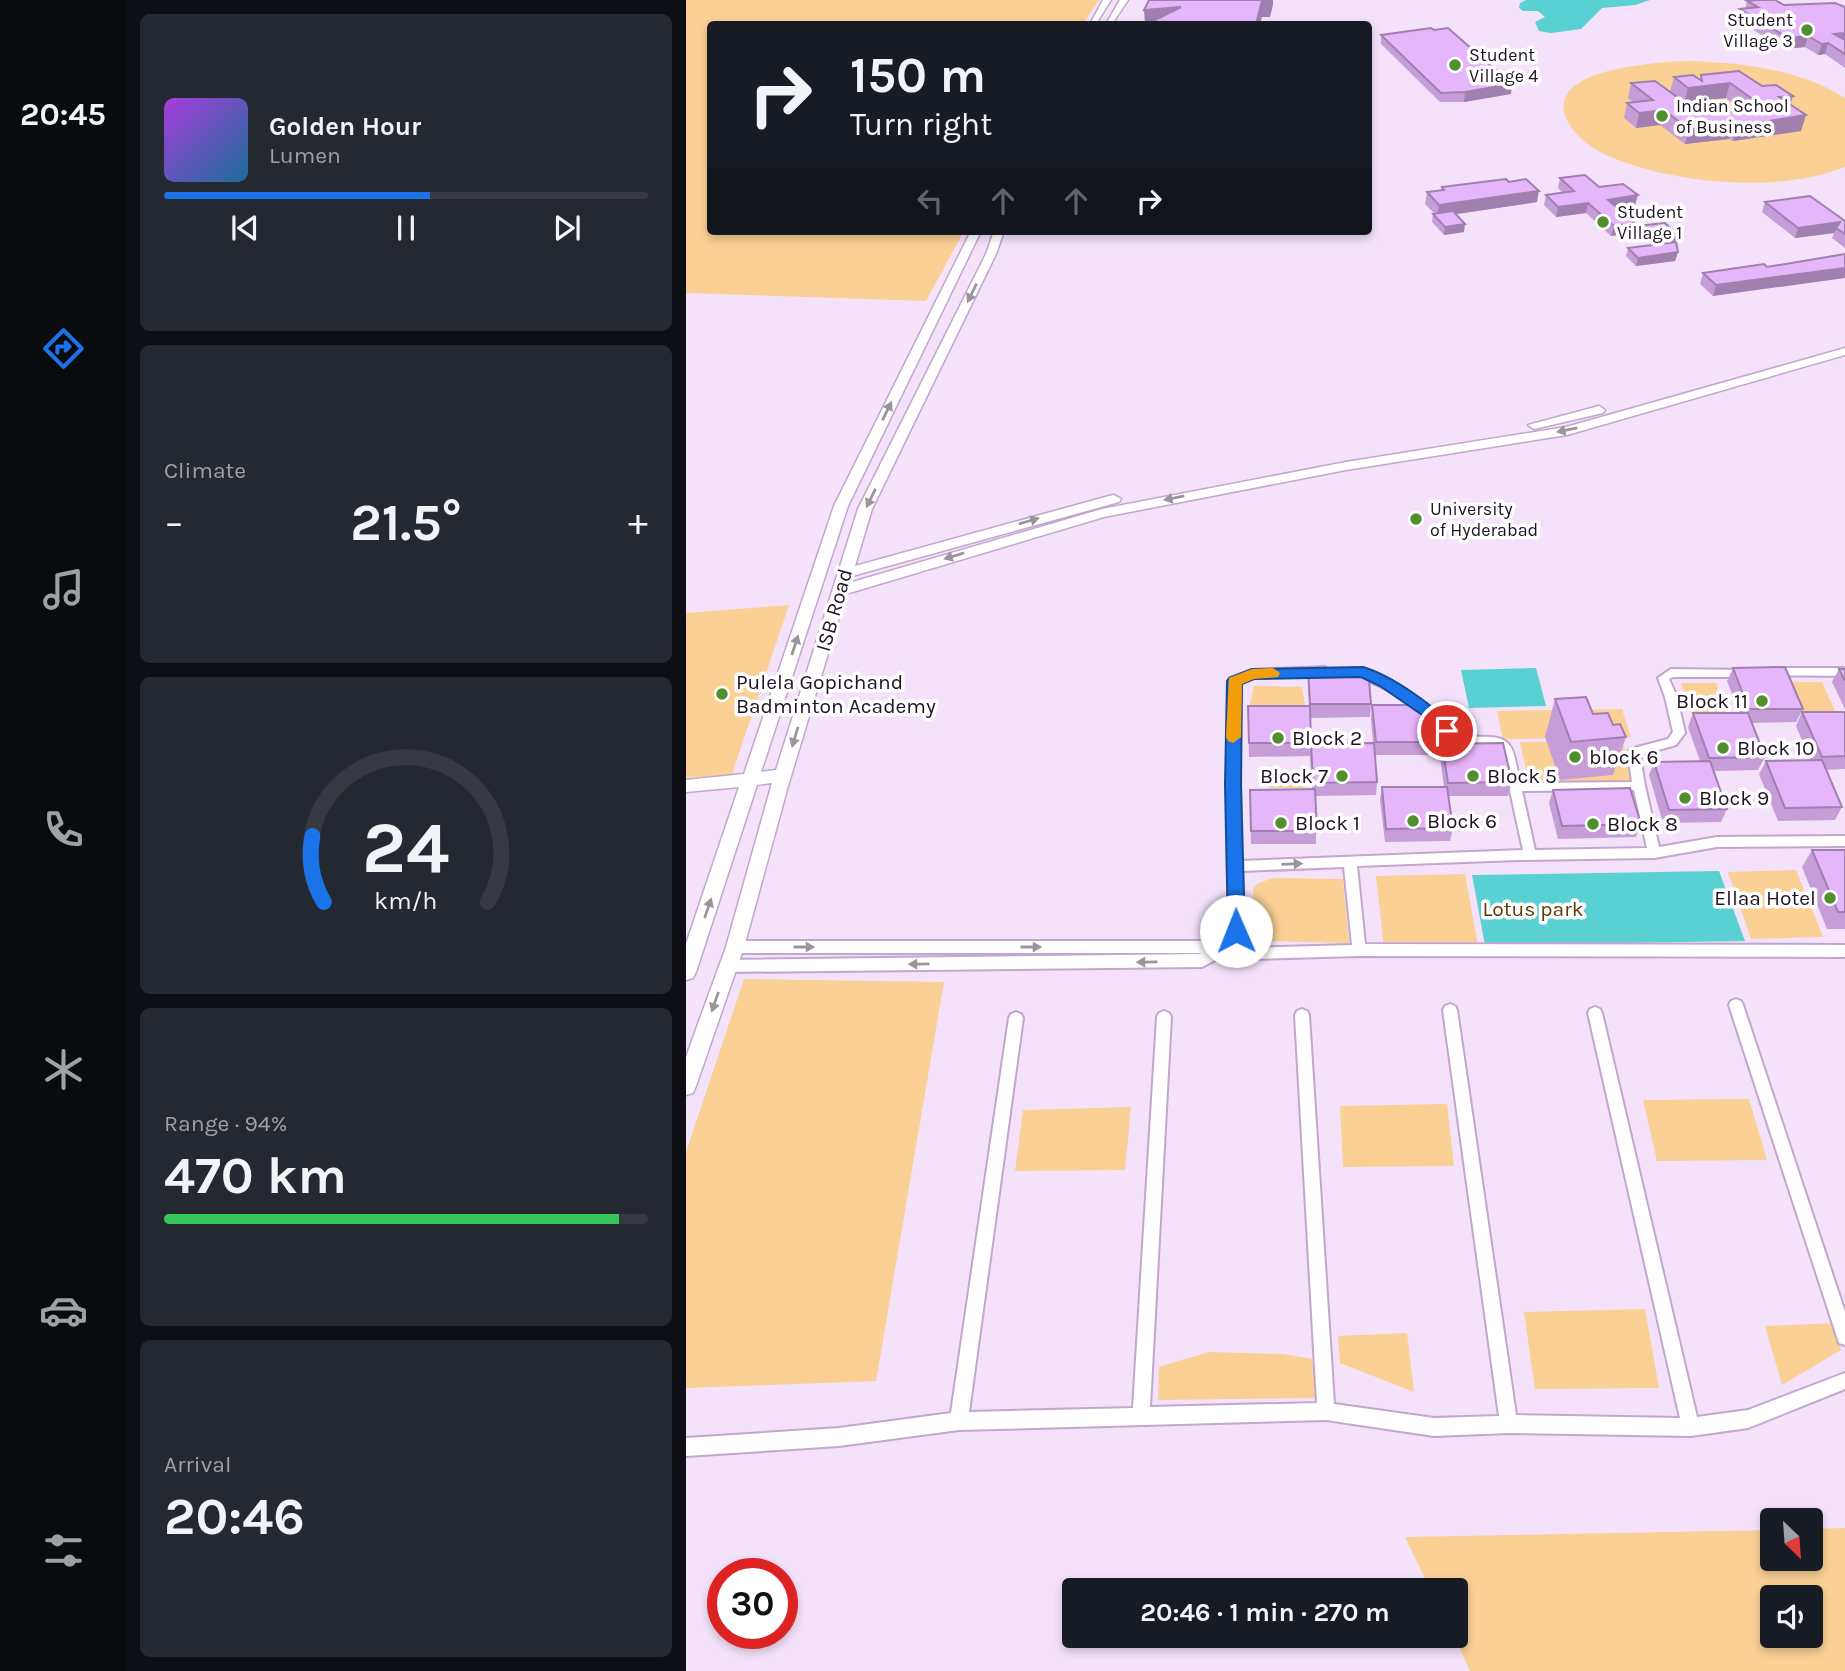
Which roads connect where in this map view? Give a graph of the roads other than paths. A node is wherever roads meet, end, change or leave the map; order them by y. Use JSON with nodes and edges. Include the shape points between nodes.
{"nodes":[{"id":1,"x":1107,"y":0,"type":"edge"},
{"id":2,"x":1124,"y":0,"type":"edge"},
{"id":3,"x":1095,"y":21,"type":"edge"},
{"id":4,"x":1111,"y":21,"type":"edge"},
{"id":5,"x":974,"y":235,"type":"edge"},
{"id":6,"x":998,"y":235,"type":"edge"},
{"id":7,"x":1845,"y":341,"type":"edge"},
{"id":8,"x":1845,"y":351,"type":"edge"},
{"id":9,"x":846,"y":573,"type":"junction"},
{"id":10,"x":840,"y":592,"type":"junction"},
{"id":11,"x":1845,"y":672,"type":"edge"},
{"id":12,"x":782,"y":781,"type":"junction"},
{"id":13,"x":749,"y":785,"type":"junction"},
{"id":14,"x":686,"y":786,"type":"edge"},
{"id":15,"x":1639,"y":786,"type":"junction"},
{"id":16,"x":1517,"y":787,"type":"junction"},
{"id":17,"x":686,"y":796,"type":"edge"},
{"id":18,"x":1845,"y":841,"type":"edge"},
{"id":19,"x":1654,"y":853,"type":"junction"},
{"id":20,"x":1531,"y":855,"type":"junction"},
{"id":21,"x":1350,"y":863,"type":"junction"},
{"id":22,"x":1234,"y":866,"type":"junction"},
{"id":23,"x":735,"y":947,"type":"junction"},
{"id":24,"x":1359,"y":950,"type":"junction"},
{"id":25,"x":1845,"y":951,"type":"edge"},
{"id":26,"x":1237,"y":953,"type":"junction"},
{"id":27,"x":1213,"y":954,"type":"junction"},
{"id":28,"x":727,"y":966,"type":"junction"},
{"id":29,"x":686,"y":972,"type":"edge"},
{"id":30,"x":1737,"y":1005,"type":"dead end"},
{"id":31,"x":1450,"y":1010,"type":"dead end"},
{"id":32,"x":1595,"y":1013,"type":"dead end"},
{"id":33,"x":1302,"y":1014,"type":"dead end"},
{"id":34,"x":1164,"y":1017,"type":"dead end"},
{"id":35,"x":1016,"y":1018,"type":"dead end"},
{"id":36,"x":686,"y":1086,"type":"edge"},
{"id":37,"x":1845,"y":1337,"type":"edge"},
{"id":38,"x":1845,"y":1381,"type":"edge"},
{"id":39,"x":1326,"y":1411,"type":"junction"},
{"id":40,"x":1141,"y":1416,"type":"junction"},
{"id":41,"x":959,"y":1422,"type":"junction"},
{"id":42,"x":1509,"y":1424,"type":"junction"},
{"id":43,"x":1690,"y":1426,"type":"junction"},
{"id":44,"x":686,"y":1447,"type":"edge"}],
"edges":[{"from":1,"to":3,"type":"main road"},
{"from":2,"to":4,"type":"main road"},
{"from":13,"to":5,"type":"main road","name":"ISB Road","one_way":true,"via":[[841,506]]},
{"from":6,"to":9,"type":"main road","name":"ISB Road","one_way":true,"via":[[866,509]]},
{"from":9,"to":7,"type":"main road","one_way":true,"via":[[1085,505],[1182,484],[1539,424]]},
{"from":8,"to":10,"type":"main road","one_way":true,"via":[[1567,431],[1346,466],[1102,513]]},
{"from":9,"to":10,"type":"main road","name":"ISB Road"},
{"from":10,"to":12,"type":"main road","name":"ISB Road","one_way":true},
{"from":11,"to":15,"type":"street","via":[[1671,673],[1663,678],[1679,733],[1672,742],[1634,752]]},
{"from":12,"to":13,"type":"main road"},
{"from":12,"to":23,"type":"main road","name":"ISB Road"},
{"from":13,"to":14,"type":"main road"},
{"from":13,"to":17,"type":"main road"},
{"from":29,"to":13,"type":"main road","name":"ISB Road","one_way":true},
{"from":15,"to":16,"type":"street"},
{"from":15,"to":19,"type":"street"},
{"from":16,"to":20,"type":"street"},
{"from":16,"to":22,"type":"street","via":[[1501,743],[1454,737],[1433,716],[1363,672],[1242,676],[1234,681],[1233,690]]},
{"from":18,"to":19,"type":"street","via":[[1717,842]]},
{"from":19,"to":20,"type":"street"},
{"from":20,"to":21,"type":"street"},
{"from":22,"to":21,"type":"street","one_way":true},
{"from":21,"to":24,"type":"street"},
{"from":22,"to":26,"type":"street"},
{"from":23,"to":27,"type":"street","one_way":true,"via":[[1201,947]]},
{"from":23,"to":28,"type":"main road","name":"ISB Road"},
{"from":24,"to":25,"type":"street"},
{"from":24,"to":26,"type":"street"},
{"from":26,"to":27,"type":"street"},
{"from":27,"to":28,"type":"street","one_way":true,"via":[[1202,961]]},
{"from":28,"to":36,"type":"main road","name":"ISB Road","one_way":true},
{"from":30,"to":37,"type":"street"},
{"from":31,"to":42,"type":"street"},
{"from":32,"to":43,"type":"street"},
{"from":33,"to":39,"type":"street"},
{"from":34,"to":40,"type":"street"},
{"from":35,"to":41,"type":"street"},
{"from":38,"to":43,"type":"street","via":[[1748,1419]]},
{"from":39,"to":40,"type":"street"},
{"from":39,"to":42,"type":"street","via":[[1434,1427]]},
{"from":40,"to":41,"type":"street"},
{"from":41,"to":44,"type":"street","via":[[839,1437]]},
{"from":42,"to":43,"type":"street"}]}
